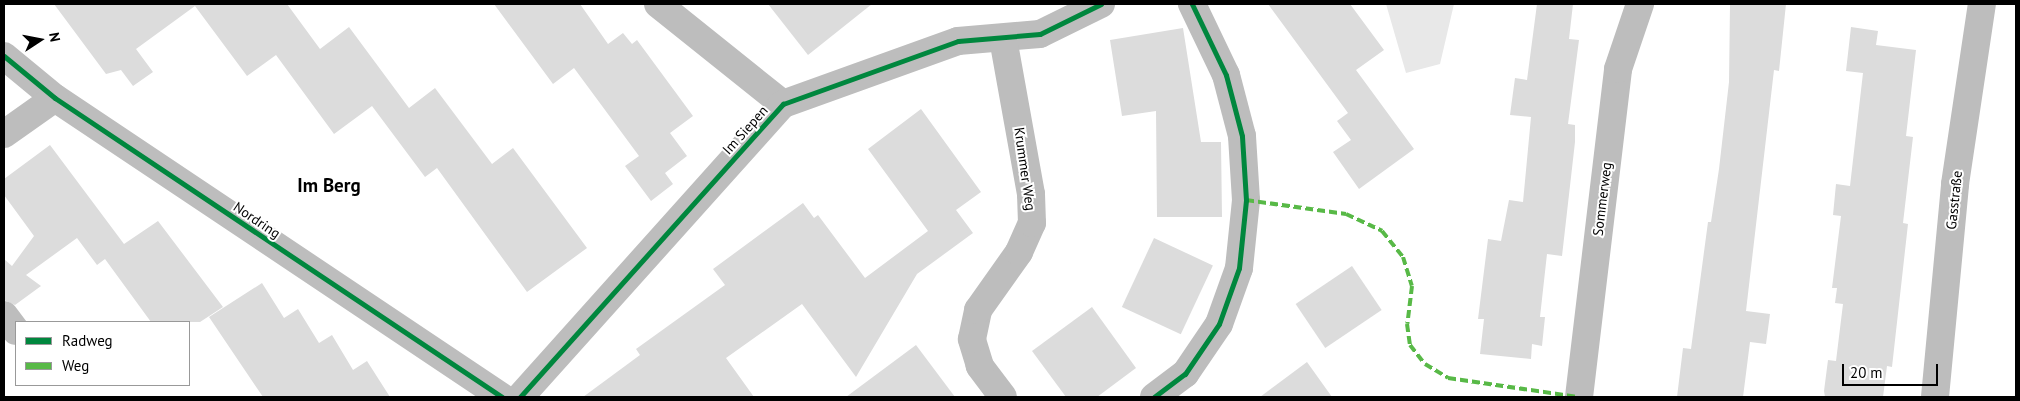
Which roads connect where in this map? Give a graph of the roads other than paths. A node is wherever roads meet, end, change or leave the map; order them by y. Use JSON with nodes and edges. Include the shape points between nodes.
{"nodes":[{"id":1,"x":658,"y":4,"type":"edge"},
{"id":2,"x":1101,"y":4,"type":"edge"},
{"id":3,"x":1192,"y":4,"type":"edge"},
{"id":4,"x":1640,"y":4,"type":"edge"},
{"id":5,"x":1982,"y":4,"type":"edge"},
{"id":6,"x":1003,"y":38,"type":"junction"},
{"id":7,"x":4,"y":56,"type":"edge"},
{"id":8,"x":55,"y":98,"type":"junction"},
{"id":9,"x":784,"y":104,"type":"junction"},
{"id":10,"x":4,"y":134,"type":"edge"},
{"id":11,"x":4,"y":315,"type":"edge"},
{"id":12,"x":15,"y":330,"type":"edge"},
{"id":13,"x":502,"y":397,"type":"edge"},
{"id":14,"x":520,"y":397,"type":"edge"},
{"id":15,"x":1003,"y":397,"type":"edge"},
{"id":16,"x":1154,"y":397,"type":"edge"},
{"id":17,"x":1579,"y":397,"type":"edge"},
{"id":18,"x":1935,"y":397,"type":"edge"}],
"edges":[{"from":1,"to":9,"type":"street"},
{"from":2,"to":6,"type":"street","name":"Im Siepen","via":[[1040,34]]},
{"from":3,"to":16,"type":"street","via":[[1226,75],[1242,136],[1246,200],[1239,268],[1219,324],[1185,374]]},
{"from":4,"to":17,"type":"street","name":"Sommerweg","via":[[1618,69]]},
{"from":5,"to":18,"type":"street","name":"Gasstraße","via":[[1954,184]]},
{"from":6,"to":9,"type":"street","name":"Im Siepen","via":[[958,41]]},
{"from":6,"to":15,"type":"street","name":"Krummer Weg","via":[[1031,194],[1032,223],[1019,252],[978,310],[972,339],[980,366]]},
{"from":7,"to":8,"type":"street","name":"Nordring"},
{"from":8,"to":10,"type":"street"},
{"from":8,"to":13,"type":"street","name":"Nordring"},
{"from":9,"to":14,"type":"street","name":"Im Siepen"},
{"from":11,"to":12,"type":"street"}]}
